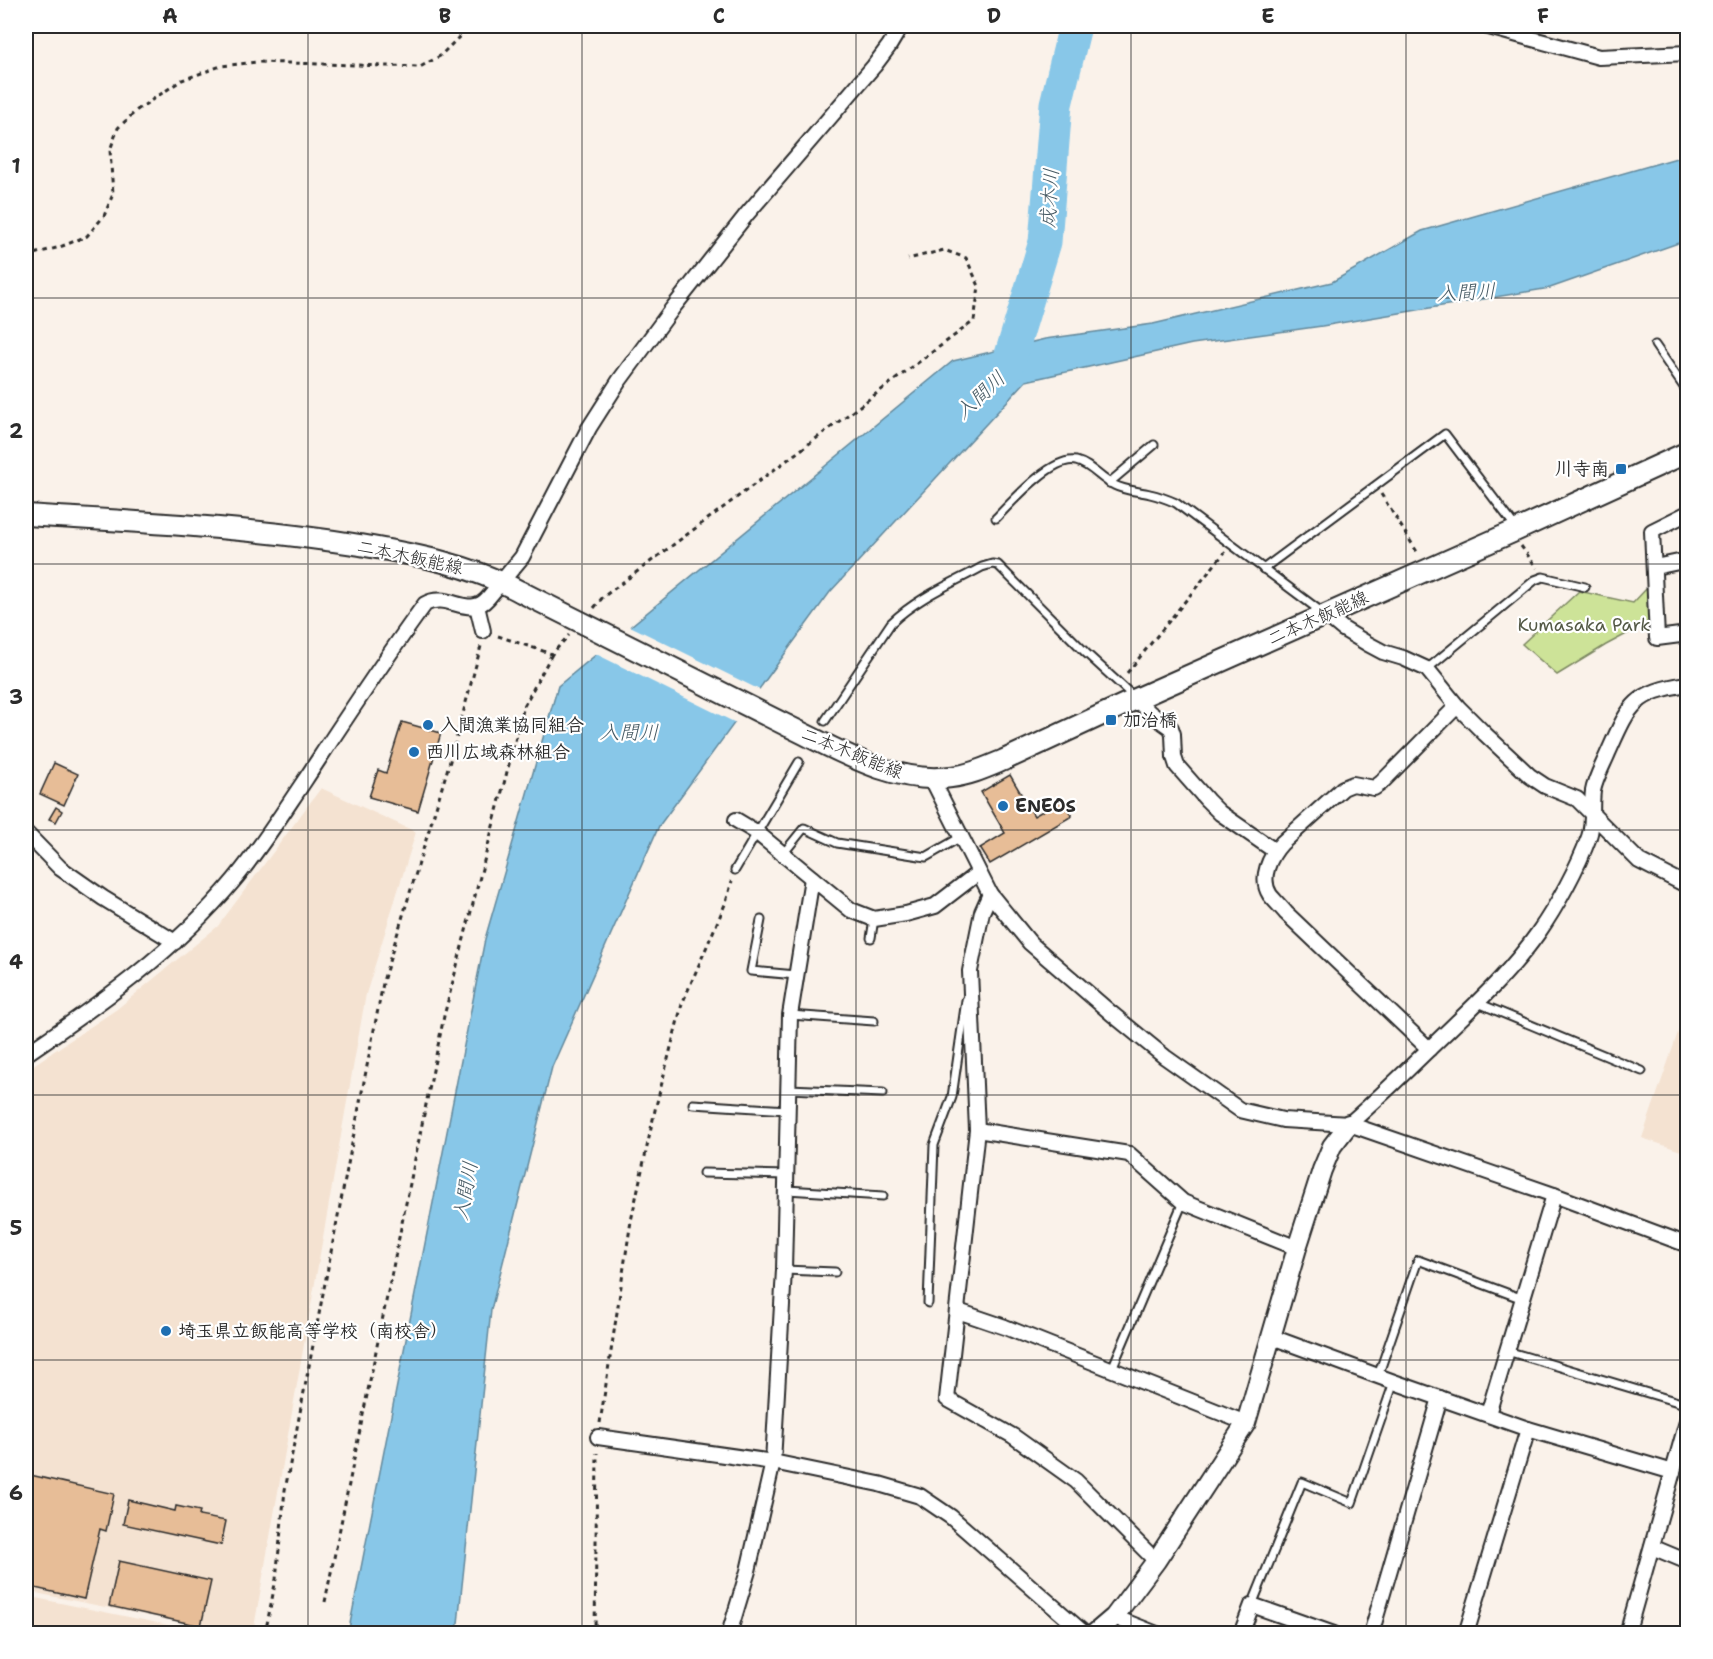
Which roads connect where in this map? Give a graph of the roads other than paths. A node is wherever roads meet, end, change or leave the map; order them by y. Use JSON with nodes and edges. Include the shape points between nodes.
{"nodes":[{"id":1,"x":901,"y":26,"type":"edge"},
{"id":2,"x":1485,"y":26,"type":"edge"},
{"id":3,"x":1688,"y":53,"type":"edge"},
{"id":4,"x":1655,"y":345,"type":"dead end"},
{"id":5,"x":1688,"y":393,"type":"edge"},
{"id":6,"x":1154,"y":445,"type":"dead end"},
{"id":7,"x":1688,"y":452,"type":"edge"},
{"id":8,"x":1109,"y":483,"type":"junction"},
{"id":9,"x":1688,"y":513,"type":"edge"},
{"id":10,"x":26,"y":515,"type":"edge"},
{"id":11,"x":996,"y":518,"type":"dead end"},
{"id":12,"x":1514,"y":532,"type":"junction"},
{"id":13,"x":1688,"y":560,"type":"edge"},
{"id":14,"x":1655,"y":567,"type":"junction"},
{"id":15,"x":1263,"y":569,"type":"junction"},
{"id":16,"x":502,"y":582,"type":"junction"},
{"id":17,"x":1585,"y":587,"type":"dead end"},
{"id":18,"x":477,"y":606,"type":"junction"},
{"id":19,"x":1325,"y":614,"type":"junction"},
{"id":20,"x":483,"y":631,"type":"road end"},
{"id":21,"x":1688,"y":634,"type":"edge"},
{"id":22,"x":1427,"y":669,"type":"junction"},
{"id":23,"x":1688,"y":684,"type":"edge"},
{"id":24,"x":1136,"y":699,"type":"junction"},
{"id":25,"x":1457,"y":706,"type":"junction"},
{"id":26,"x":825,"y":721,"type":"dead end"},
{"id":27,"x":799,"y":762,"type":"dead end"},
{"id":28,"x":932,"y":779,"type":"junction"},
{"id":29,"x":1591,"y":813,"type":"junction"},
{"id":30,"x":736,"y":820,"type":"dead end"},
{"id":31,"x":756,"y":832,"type":"junction"},
{"id":32,"x":26,"y":833,"type":"edge"},
{"id":33,"x":961,"y":837,"type":"junction"},
{"id":34,"x":1275,"y":851,"type":"junction"},
{"id":35,"x":783,"y":854,"type":"junction"},
{"id":36,"x":735,"y":870,"type":"road end"},
{"id":37,"x":978,"y":873,"type":"junction"},
{"id":38,"x":812,"y":878,"type":"junction"},
{"id":39,"x":1688,"y":886,"type":"edge"},
{"id":40,"x":990,"y":894,"type":"junction"},
{"id":41,"x":761,"y":920,"type":"dead end"},
{"id":42,"x":874,"y":920,"type":"junction"},
{"id":43,"x":871,"y":938,"type":"dead end"},
{"id":44,"x":175,"y":942,"type":"junction"},
{"id":45,"x":970,"y":971,"type":"junction"},
{"id":46,"x":796,"y":975,"type":"junction"},
{"id":47,"x":1478,"y":1003,"type":"junction"},
{"id":48,"x":790,"y":1015,"type":"junction"},
{"id":49,"x":874,"y":1021,"type":"dead end"},
{"id":50,"x":1429,"y":1049,"type":"junction"},
{"id":51,"x":26,"y":1054,"type":"edge"},
{"id":52,"x":1641,"y":1071,"type":"dead end"},
{"id":53,"x":789,"y":1089,"type":"junction"},
{"id":54,"x":883,"y":1093,"type":"dead end"},
{"id":55,"x":693,"y":1104,"type":"dead end"},
{"id":56,"x":788,"y":1110,"type":"junction"},
{"id":57,"x":1349,"y":1124,"type":"junction"},
{"id":58,"x":977,"y":1130,"type":"junction"},
{"id":59,"x":703,"y":1173,"type":"dead end"},
{"id":60,"x":787,"y":1175,"type":"junction"},
{"id":61,"x":787,"y":1190,"type":"junction"},
{"id":62,"x":1554,"y":1195,"type":"junction"},
{"id":63,"x":883,"y":1196,"type":"dead end"},
{"id":64,"x":1183,"y":1202,"type":"junction"},
{"id":65,"x":1688,"y":1245,"type":"edge"},
{"id":66,"x":1297,"y":1248,"type":"junction"},
{"id":67,"x":784,"y":1270,"type":"junction"},
{"id":68,"x":835,"y":1272,"type":"dead end"},
{"id":69,"x":1523,"y":1299,"type":"junction"},
{"id":70,"x":928,"y":1303,"type":"dead end"},
{"id":71,"x":958,"y":1311,"type":"junction"},
{"id":72,"x":1272,"y":1337,"type":"junction"},
{"id":73,"x":1507,"y":1351,"type":"junction"},
{"id":74,"x":1111,"y":1371,"type":"junction"},
{"id":75,"x":1378,"y":1376,"type":"junction"},
{"id":76,"x":1394,"y":1382,"type":"junction"},
{"id":77,"x":1440,"y":1398,"type":"junction"},
{"id":78,"x":1688,"y":1406,"type":"edge"},
{"id":79,"x":1488,"y":1414,"type":"junction"},
{"id":80,"x":1688,"y":1418,"type":"edge"},
{"id":81,"x":1246,"y":1423,"type":"junction"},
{"id":82,"x":1528,"y":1429,"type":"junction"},
{"id":83,"x":598,"y":1437,"type":"road end"},
{"id":84,"x":773,"y":1462,"type":"junction"},
{"id":85,"x":1673,"y":1472,"type":"junction"},
{"id":86,"x":1652,"y":1547,"type":"junction"},
{"id":87,"x":1156,"y":1561,"type":"junction"},
{"id":88,"x":1688,"y":1562,"type":"edge"},
{"id":89,"x":1252,"y":1605,"type":"junction"},
{"id":90,"x":1114,"y":1617,"type":"junction"},
{"id":91,"x":729,"y":1634,"type":"edge"},
{"id":92,"x":1085,"y":1634,"type":"edge"},
{"id":93,"x":1094,"y":1634,"type":"edge"},
{"id":94,"x":1157,"y":1634,"type":"edge"},
{"id":95,"x":1241,"y":1634,"type":"edge"},
{"id":96,"x":1334,"y":1634,"type":"edge"},
{"id":97,"x":1371,"y":1634,"type":"edge"},
{"id":98,"x":1466,"y":1634,"type":"edge"},
{"id":99,"x":1627,"y":1634,"type":"edge"}],
"edges":[{"from":1,"to":16,"type":"street","via":[[874,66],[747,214],[619,381],[589,428],[522,557]]},
{"from":2,"to":3,"type":"street","via":[[1599,57]]},
{"from":4,"to":5,"type":"lane"},
{"from":6,"to":8,"type":"lane"},
{"from":7,"to":12,"type":"main road","name":"二本木飯能線"},
{"from":8,"to":11,"type":"lane","via":[[1093,469],[1075,461],[1059,462]]},
{"from":8,"to":15,"type":"lane","via":[[1176,503]]},
{"from":9,"to":14,"type":"street","via":[[1652,531]]},
{"from":10,"to":16,"type":"main road","name":"二本木飯能線","via":[[228,528],[336,541],[432,559]]},
{"from":12,"to":15,"type":"lane","via":[[1445,434]]},
{"from":12,"to":19,"type":"main road","name":"二本木飯能線"},
{"from":13,"to":14,"type":"street"},
{"from":14,"to":21,"type":"street","via":[[1657,638]]},
{"from":15,"to":19,"type":"lane"},
{"from":16,"to":18,"type":"street"},
{"from":16,"to":28,"type":"main road","name":"二本木飯能線","bridge":true,"via":[[846,754],[905,776]]},
{"from":17,"to":22,"type":"lane","via":[[1544,577],[1535,580]]},
{"from":18,"to":20,"type":"street"},
{"from":18,"to":44,"type":"street","via":[[443,600],[425,604],[267,837],[234,880]]},
{"from":19,"to":22,"type":"street","via":[[1368,644]]},
{"from":19,"to":24,"type":"main road","name":"二本木飯能線"},
{"from":22,"to":25,"type":"street"},
{"from":23,"to":29,"type":"street","via":[[1651,692],[1631,706],[1594,788]]},
{"from":24,"to":26,"type":"lane","via":[[992,564],[902,612]]},
{"from":24,"to":28,"type":"main road","name":"二本木飯能線","via":[[1004,760],[970,773]]},
{"from":24,"to":34,"type":"street","via":[[1171,728],[1177,766],[1207,800]]},
{"from":25,"to":29,"type":"street","via":[[1530,776],[1577,799]]},
{"from":25,"to":34,"type":"street","via":[[1381,783],[1374,788],[1353,784],[1343,788]]},
{"from":27,"to":31,"type":"lane"},
{"from":28,"to":33,"type":"street"},
{"from":29,"to":39,"type":"street","via":[[1640,861]]},
{"from":29,"to":47,"type":"street","via":[[1590,834],[1557,902],[1515,963]]},
{"from":30,"to":31,"type":"street"},
{"from":31,"to":35,"type":"street"},
{"from":31,"to":36,"type":"lane"},
{"from":32,"to":44,"type":"street","via":[[60,868]]},
{"from":33,"to":35,"type":"lane","via":[[926,857],[837,843],[804,828]]},
{"from":33,"to":37,"type":"street"},
{"from":34,"to":50,"type":"street","via":[[1268,865],[1269,894]]},
{"from":35,"to":38,"type":"street"},
{"from":37,"to":40,"type":"street"},
{"from":37,"to":42,"type":"street","via":[[935,906]]},
{"from":38,"to":42,"type":"street","via":[[851,910]]},
{"from":38,"to":46,"type":"street"},
{"from":40,"to":45,"type":"street","via":[[982,912]]},
{"from":40,"to":57,"type":"street","via":[[1030,943],[1110,1013],[1240,1110],[1283,1120]]},
{"from":41,"to":46,"type":"lane","via":[[751,971]]},
{"from":42,"to":43,"type":"lane"},
{"from":44,"to":51,"type":"street","via":[[103,1001]]},
{"from":45,"to":58,"type":"street"},
{"from":45,"to":70,"type":"lane","via":[[952,1097],[934,1145]]},
{"from":46,"to":48,"type":"street"},
{"from":47,"to":50,"type":"street"},
{"from":47,"to":52,"type":"lane"},
{"from":48,"to":49,"type":"lane"},
{"from":48,"to":53,"type":"street"},
{"from":50,"to":57,"type":"street"},
{"from":53,"to":54,"type":"lane"},
{"from":53,"to":56,"type":"street"},
{"from":55,"to":56,"type":"lane"},
{"from":56,"to":60,"type":"street"},
{"from":57,"to":62,"type":"street"},
{"from":57,"to":66,"type":"street","via":[[1332,1146]]},
{"from":58,"to":64,"type":"street","via":[[1129,1155]]},
{"from":58,"to":71,"type":"street"},
{"from":59,"to":60,"type":"lane"},
{"from":60,"to":61,"type":"street"},
{"from":61,"to":63,"type":"lane"},
{"from":61,"to":67,"type":"street"},
{"from":62,"to":65,"type":"street"},
{"from":62,"to":69,"type":"street"},
{"from":64,"to":66,"type":"street"},
{"from":64,"to":74,"type":"lane"},
{"from":66,"to":72,"type":"street"},
{"from":67,"to":68,"type":"lane"},
{"from":67,"to":84,"type":"street"},
{"from":69,"to":73,"type":"street"},
{"from":69,"to":75,"type":"lane","via":[[1418,1260]]},
{"from":71,"to":74,"type":"street"},
{"from":71,"to":87,"type":"street","via":[[947,1399],[1013,1436],[1076,1481]]},
{"from":72,"to":75,"type":"street"},
{"from":72,"to":81,"type":"street"},
{"from":73,"to":78,"type":"lane"},
{"from":73,"to":79,"type":"street"},
{"from":74,"to":81,"type":"street"},
{"from":75,"to":76,"type":"street"},
{"from":76,"to":77,"type":"street"},
{"from":76,"to":89,"type":"lane","via":[[1352,1503],[1302,1482]]},
{"from":77,"to":79,"type":"street"},
{"from":77,"to":97,"type":"street"},
{"from":79,"to":82,"type":"street"},
{"from":80,"to":85,"type":"street"},
{"from":81,"to":87,"type":"street"},
{"from":82,"to":85,"type":"street"},
{"from":82,"to":98,"type":"street"},
{"from":83,"to":84,"type":"street"},
{"from":84,"to":91,"type":"street"},
{"from":84,"to":92,"type":"street","via":[[920,1496],[951,1517]]},
{"from":85,"to":86,"type":"street"},
{"from":86,"to":88,"type":"street"},
{"from":86,"to":99,"type":"street"},
{"from":87,"to":90,"type":"street"},
{"from":89,"to":95,"type":"street"},
{"from":89,"to":96,"type":"street"},
{"from":90,"to":93,"type":"street"},
{"from":90,"to":94,"type":"street"}]}
